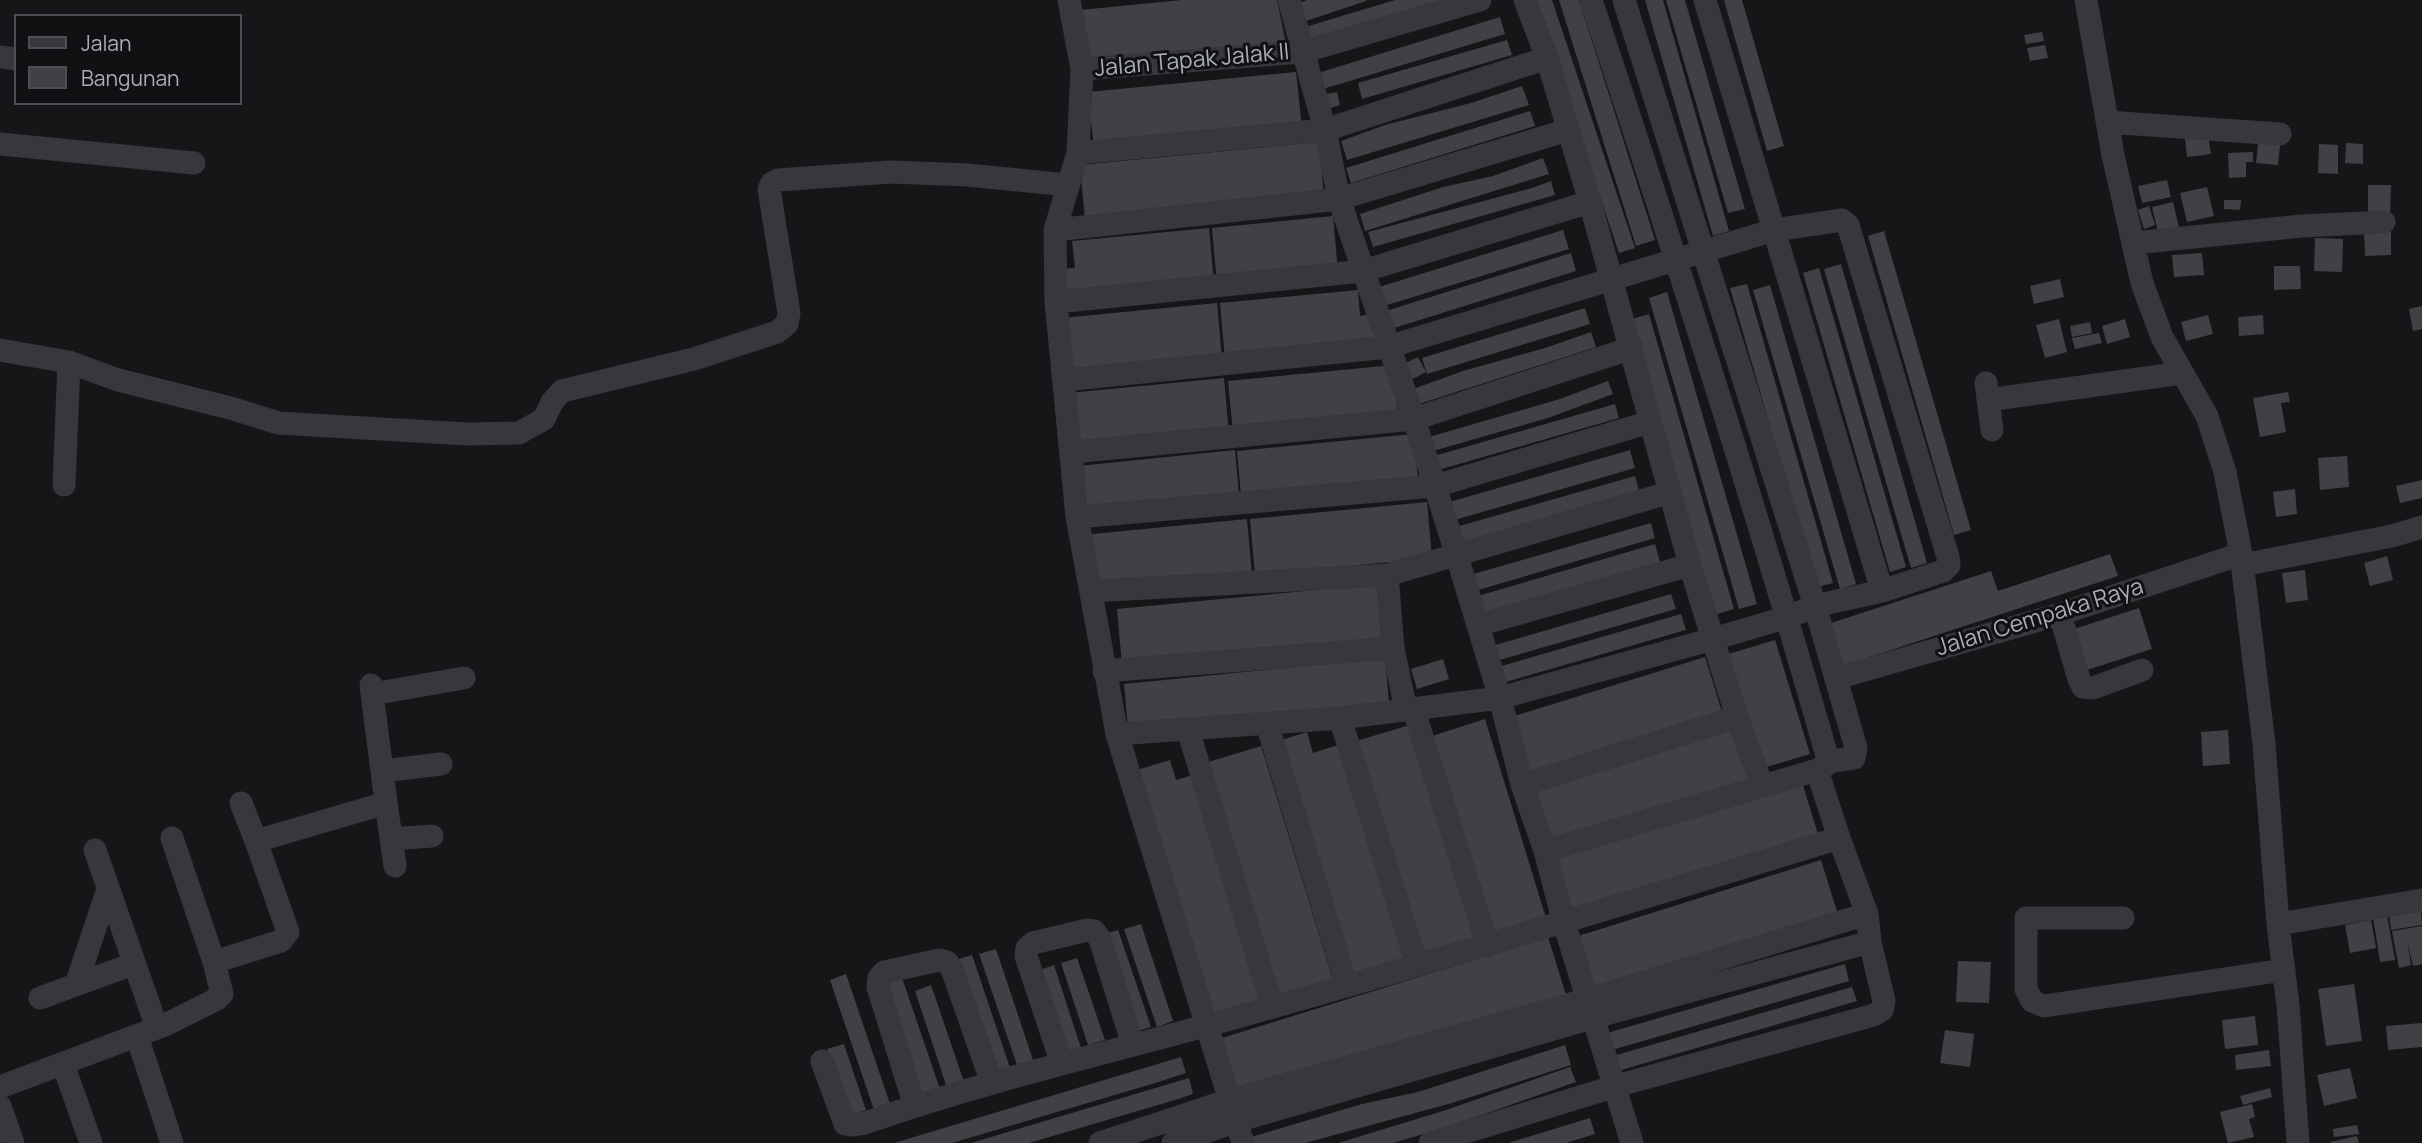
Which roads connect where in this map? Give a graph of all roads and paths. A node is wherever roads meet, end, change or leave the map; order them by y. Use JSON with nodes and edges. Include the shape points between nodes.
{"nodes":[{"id":1,"x":1069,"y":0,"type":"edge"},
{"id":2,"x":1087,"y":0,"type":"edge"},
{"id":3,"x":1289,"y":0,"type":"edge"},
{"id":4,"x":1480,"y":0,"type":"edge"},
{"id":5,"x":1525,"y":0,"type":"edge"},
{"id":6,"x":1591,"y":0,"type":"edge"},
{"id":7,"x":1624,"y":0,"type":"edge"},
{"id":8,"x":1705,"y":0,"type":"edge"},
{"id":9,"x":2086,"y":0,"type":"edge"},
{"id":10,"x":1302,"y":52,"type":"junction"},
{"id":11,"x":1547,"y":58,"type":"junction"},
{"id":12,"x":1082,"y":69,"type":"junction"},
{"id":13,"x":2107,"y":122,"type":"junction"},
{"id":14,"x":1325,"y":130,"type":"junction"},
{"id":15,"x":1568,"y":130,"type":"junction"},
{"id":16,"x":2280,"y":134,"type":"dead end"},
{"id":17,"x":0,"y":144,"type":"edge"},
{"id":18,"x":1078,"y":153,"type":"junction"},
{"id":19,"x":194,"y":163,"type":"dead end"},
{"id":20,"x":1068,"y":185,"type":"junction"},
{"id":21,"x":1339,"y":199,"type":"junction"},
{"id":22,"x":1590,"y":202,"type":"junction"},
{"id":23,"x":2384,"y":222,"type":"dead end"},
{"id":24,"x":1055,"y":230,"type":"junction"},
{"id":25,"x":1774,"y":230,"type":"junction"},
{"id":26,"x":2134,"y":243,"type":"junction"},
{"id":27,"x":1690,"y":254,"type":"junction"},
{"id":28,"x":1363,"y":271,"type":"junction"},
{"id":29,"x":1611,"y":279,"type":"junction"},
{"id":30,"x":1056,"y":302,"type":"junction"},
{"id":31,"x":1388,"y":347,"type":"junction"},
{"id":32,"x":1632,"y":348,"type":"junction"},
{"id":33,"x":0,"y":350,"type":"edge"},
{"id":34,"x":69,"y":362,"type":"junction"},
{"id":35,"x":2182,"y":373,"type":"junction"},
{"id":36,"x":1064,"y":380,"type":"junction"},
{"id":37,"x":1414,"y":419,"type":"junction"},
{"id":38,"x":1650,"y":422,"type":"junction"},
{"id":39,"x":1992,"y":430,"type":"dead end"},
{"id":40,"x":1072,"y":452,"type":"junction"},
{"id":41,"x":64,"y":485,"type":"dead end"},
{"id":42,"x":1435,"y":486,"type":"junction"},
{"id":43,"x":1668,"y":493,"type":"junction"},
{"id":44,"x":1077,"y":517,"type":"junction"},
{"id":45,"x":2422,"y":527,"type":"edge"},
{"id":46,"x":1457,"y":555,"type":"junction"},
{"id":47,"x":2242,"y":559,"type":"junction"},
{"id":48,"x":1690,"y":565,"type":"junction"},
{"id":49,"x":1387,"y":575,"type":"junction"},
{"id":50,"x":1091,"y":591,"type":"junction"},
{"id":51,"x":1882,"y":591,"type":"junction"},
{"id":52,"x":1813,"y":607,"type":"junction"},
{"id":53,"x":2060,"y":614,"type":"junction"},
{"id":54,"x":1789,"y":617,"type":"junction"},
{"id":55,"x":1478,"y":625,"type":"junction"},
{"id":56,"x":1713,"y":639,"type":"junction"},
{"id":57,"x":1393,"y":648,"type":"junction"},
{"id":58,"x":2142,"y":670,"type":"dead end"},
{"id":59,"x":1104,"y":671,"type":"junction"},
{"id":60,"x":464,"y":678,"type":"dead end"},
{"id":61,"x":1837,"y":678,"type":"junction"},
{"id":62,"x":1500,"y":698,"type":"junction"},
{"id":63,"x":1410,"y":709,"type":"junction"},
{"id":64,"x":1737,"y":717,"type":"junction"},
{"id":65,"x":1340,"y":718,"type":"junction"},
{"id":66,"x":1267,"y":724,"type":"junction"},
{"id":67,"x":1188,"y":730,"type":"junction"},
{"id":68,"x":1117,"y":734,"type":"junction"},
{"id":69,"x":1833,"y":763,"type":"junction"},
{"id":70,"x":441,"y":764,"type":"dead end"},
{"id":71,"x":382,"y":771,"type":"junction"},
{"id":72,"x":1522,"y":785,"type":"junction"},
{"id":73,"x":1762,"y":785,"type":"junction"},
{"id":74,"x":241,"y":803,"type":"dead end"},
{"id":75,"x":386,"y":803,"type":"junction"},
{"id":76,"x":432,"y":836,"type":"dead end"},
{"id":77,"x":172,"y":838,"type":"dead end"},
{"id":78,"x":1839,"y":838,"type":"junction"},
{"id":79,"x":391,"y":839,"type":"junction"},
{"id":80,"x":256,"y":841,"type":"junction"},
{"id":81,"x":95,"y":850,"type":"dead end"},
{"id":82,"x":1545,"y":851,"type":"junction"},
{"id":83,"x":395,"y":866,"type":"dead end"},
{"id":84,"x":108,"y":889,"type":"junction"},
{"id":85,"x":2422,"y":900,"type":"edge"},
{"id":86,"x":1867,"y":914,"type":"junction"},
{"id":87,"x":2123,"y":918,"type":"dead end"},
{"id":88,"x":1564,"y":923,"type":"junction"},
{"id":89,"x":2278,"y":924,"type":"junction"},
{"id":90,"x":1870,"y":942,"type":"junction"},
{"id":91,"x":1488,"y":946,"type":"junction"},
{"id":92,"x":214,"y":962,"type":"junction"},
{"id":93,"x":133,"y":964,"type":"junction"},
{"id":94,"x":1417,"y":965,"type":"junction"},
{"id":95,"x":2284,"y":970,"type":"junction"},
{"id":96,"x":76,"y":985,"type":"junction"},
{"id":97,"x":1347,"y":986,"type":"junction"},
{"id":98,"x":40,"y":998,"type":"dead end"},
{"id":99,"x":1272,"y":1006,"type":"junction"},
{"id":100,"x":1592,"y":1008,"type":"junction"},
{"id":101,"x":1206,"y":1026,"type":"junction"},
{"id":102,"x":147,"y":1032,"type":"junction"},
{"id":103,"x":1133,"y":1045,"type":"junction"},
{"id":104,"x":822,"y":1061,"type":"dead end"},
{"id":105,"x":63,"y":1064,"type":"junction"},
{"id":106,"x":1062,"y":1064,"type":"junction"},
{"id":107,"x":992,"y":1083,"type":"junction"},
{"id":108,"x":1616,"y":1086,"type":"junction"},
{"id":109,"x":0,"y":1087,"type":"edge"},
{"id":110,"x":0,"y":1106,"type":"edge"},
{"id":111,"x":915,"y":1106,"type":"junction"},
{"id":112,"x":1237,"y":1121,"type":"edge"},
{"id":113,"x":867,"y":1133,"type":"edge"},
{"id":114,"x":13,"y":1143,"type":"edge"},
{"id":115,"x":91,"y":1143,"type":"edge"},
{"id":116,"x":172,"y":1143,"type":"edge"},
{"id":117,"x":1100,"y":1143,"type":"edge"},
{"id":118,"x":1173,"y":1143,"type":"edge"},
{"id":119,"x":1430,"y":1143,"type":"edge"},
{"id":120,"x":1632,"y":1143,"type":"edge"},
{"id":121,"x":2298,"y":1143,"type":"edge"}],
"edges":[{"from":1,"to":2,"type":"street"},
{"from":1,"to":12,"type":"street"},
{"from":3,"to":10,"type":"street"},
{"from":4,"to":10,"type":"street","name":"Jalan Tapak Jalak II"},
{"from":5,"to":11,"type":"street"},
{"from":6,"to":27,"type":"street"},
{"from":7,"to":27,"type":"street"},
{"from":8,"to":25,"type":"street"},
{"from":9,"to":13,"type":"street"},
{"from":10,"to":12,"type":"street","name":"Jalan Tapak Jalak II"},
{"from":10,"to":14,"type":"street"},
{"from":11,"to":14,"type":"street"},
{"from":11,"to":15,"type":"street"},
{"from":12,"to":18,"type":"street"},
{"from":13,"to":16,"type":"street"},
{"from":13,"to":26,"type":"street"},
{"from":14,"to":18,"type":"street"},
{"from":14,"to":21,"type":"street"},
{"from":15,"to":21,"type":"street"},
{"from":15,"to":22,"type":"street"},
{"from":17,"to":19,"type":"street"},
{"from":18,"to":20,"type":"street"},
{"from":20,"to":24,"type":"street"},
{"from":20,"to":34,"type":"street","via":[[891,172],[772,183],[769,189],[787,324],[777,332],[694,359],[562,391],[544,419],[519,433],[278,423],[118,380]]},
{"from":21,"to":24,"type":"street"},
{"from":21,"to":28,"type":"street"},
{"from":22,"to":28,"type":"street"},
{"from":22,"to":29,"type":"street"},
{"from":23,"to":26,"type":"street"},
{"from":24,"to":30,"type":"street"},
{"from":25,"to":27,"type":"street"},
{"from":25,"to":51,"type":"street"},
{"from":25,"to":51,"type":"street","via":[[1835,220],[1847,225],[1948,557],[1949,565],[1943,570]]},
{"from":26,"to":35,"type":"street","via":[[2156,324]]},
{"from":27,"to":29,"type":"street"},
{"from":27,"to":52,"type":"street"},
{"from":27,"to":54,"type":"street"},
{"from":28,"to":30,"type":"street"},
{"from":28,"to":31,"type":"street"},
{"from":29,"to":31,"type":"street"},
{"from":29,"to":32,"type":"street"},
{"from":30,"to":36,"type":"street"},
{"from":31,"to":36,"type":"street"},
{"from":31,"to":37,"type":"street"},
{"from":32,"to":37,"type":"street"},
{"from":32,"to":38,"type":"street"},
{"from":33,"to":34,"type":"street"},
{"from":34,"to":41,"type":"street"},
{"from":35,"to":39,"type":"street","via":[[1987,392]]},
{"from":35,"to":47,"type":"street","via":[[2201,402],[2215,440]]},
{"from":36,"to":40,"type":"street"},
{"from":37,"to":40,"type":"street"},
{"from":37,"to":42,"type":"street"},
{"from":38,"to":42,"type":"street"},
{"from":38,"to":43,"type":"street"},
{"from":40,"to":44,"type":"street"},
{"from":42,"to":44,"type":"street"},
{"from":42,"to":46,"type":"street"},
{"from":43,"to":46,"type":"street"},
{"from":43,"to":48,"type":"street"},
{"from":44,"to":50,"type":"street"},
{"from":45,"to":47,"type":"street","name":"Jalan Cempaka Raya","via":[[2392,536]]},
{"from":46,"to":49,"type":"street"},
{"from":46,"to":55,"type":"street"},
{"from":47,"to":53,"type":"street","name":"Jalan Cempaka Raya"},
{"from":47,"to":89,"type":"street","via":[[2264,744]]},
{"from":48,"to":55,"type":"street"},
{"from":48,"to":56,"type":"street"},
{"from":49,"to":50,"type":"street"},
{"from":49,"to":57,"type":"street"},
{"from":50,"to":59,"type":"street"},
{"from":51,"to":52,"type":"street"},
{"from":52,"to":54,"type":"street"},
{"from":52,"to":61,"type":"street"},
{"from":53,"to":58,"type":"street","via":[[2083,687],[2093,688]]},
{"from":53,"to":61,"type":"street","name":"Jalan Cempaka Raya"},
{"from":54,"to":56,"type":"street"},
{"from":54,"to":69,"type":"street"},
{"from":55,"to":62,"type":"street"},
{"from":56,"to":62,"type":"street"},
{"from":56,"to":64,"type":"street"},
{"from":57,"to":59,"type":"street"},
{"from":57,"to":63,"type":"street"},
{"from":59,"to":68,"type":"street"},
{"from":60,"to":71,"type":"street","via":[[372,689]]},
{"from":61,"to":69,"type":"street","via":[[1856,754]]},
{"from":62,"to":63,"type":"street"},
{"from":62,"to":72,"type":"street"},
{"from":63,"to":65,"type":"street"},
{"from":63,"to":91,"type":"street"},
{"from":64,"to":72,"type":"street"},
{"from":64,"to":73,"type":"street"},
{"from":65,"to":66,"type":"street"},
{"from":65,"to":94,"type":"street"},
{"from":66,"to":67,"type":"street"},
{"from":66,"to":97,"type":"street"},
{"from":67,"to":68,"type":"street"},
{"from":67,"to":99,"type":"street"},
{"from":68,"to":101,"type":"street"},
{"from":69,"to":73,"type":"street"},
{"from":69,"to":78,"type":"street"},
{"from":70,"to":71,"type":"street"},
{"from":71,"to":75,"type":"street"},
{"from":72,"to":82,"type":"street"},
{"from":73,"to":82,"type":"street"},
{"from":74,"to":80,"type":"street"},
{"from":75,"to":79,"type":"street"},
{"from":75,"to":80,"type":"street"},
{"from":76,"to":79,"type":"street"},
{"from":77,"to":92,"type":"street"},
{"from":78,"to":86,"type":"street"},
{"from":78,"to":88,"type":"street"},
{"from":79,"to":83,"type":"street"},
{"from":80,"to":92,"type":"street","via":[[288,932],[281,941]]},
{"from":81,"to":84,"type":"street"},
{"from":82,"to":88,"type":"street"},
{"from":84,"to":93,"type":"street"},
{"from":84,"to":96,"type":"street"},
{"from":85,"to":89,"type":"street"},
{"from":86,"to":90,"type":"street"},
{"from":86,"to":100,"type":"street"},
{"from":87,"to":95,"type":"street","via":[[2026,918],[2026,989],[2032,1001],[2044,1006]]},
{"from":88,"to":91,"type":"street"},
{"from":88,"to":100,"type":"street"},
{"from":89,"to":95,"type":"street"},
{"from":90,"to":100,"type":"street"},
{"from":90,"to":108,"type":"street","via":[[1884,1001],[1882,1010],[1874,1015]]},
{"from":91,"to":94,"type":"street"},
{"from":92,"to":102,"type":"street","via":[[222,994],[218,999]]},
{"from":93,"to":96,"type":"street"},
{"from":93,"to":102,"type":"street"},
{"from":94,"to":97,"type":"street"},
{"from":95,"to":121,"type":"street"},
{"from":96,"to":98,"type":"street"},
{"from":97,"to":99,"type":"street"},
{"from":99,"to":101,"type":"street"},
{"from":100,"to":108,"type":"street"},
{"from":100,"to":112,"type":"street"},
{"from":101,"to":103,"type":"street"},
{"from":101,"to":112,"type":"street"},
{"from":102,"to":105,"type":"street"},
{"from":102,"to":116,"type":"street"},
{"from":103,"to":106,"type":"street"},
{"from":103,"to":106,"type":"street","via":[[1094,931],[1033,943],[1026,956]]},
{"from":104,"to":113,"type":"street","via":[[845,1124]]},
{"from":105,"to":109,"type":"street"},
{"from":105,"to":115,"type":"street"},
{"from":106,"to":107,"type":"street"},
{"from":107,"to":111,"type":"street"},
{"from":107,"to":111,"type":"street","via":[[947,962],[884,972],[878,987]]},
{"from":108,"to":119,"type":"street"},
{"from":108,"to":120,"type":"street"},
{"from":110,"to":114,"type":"street"},
{"from":111,"to":113,"type":"street"},
{"from":112,"to":117,"type":"street"},
{"from":112,"to":118,"type":"street"}]}
